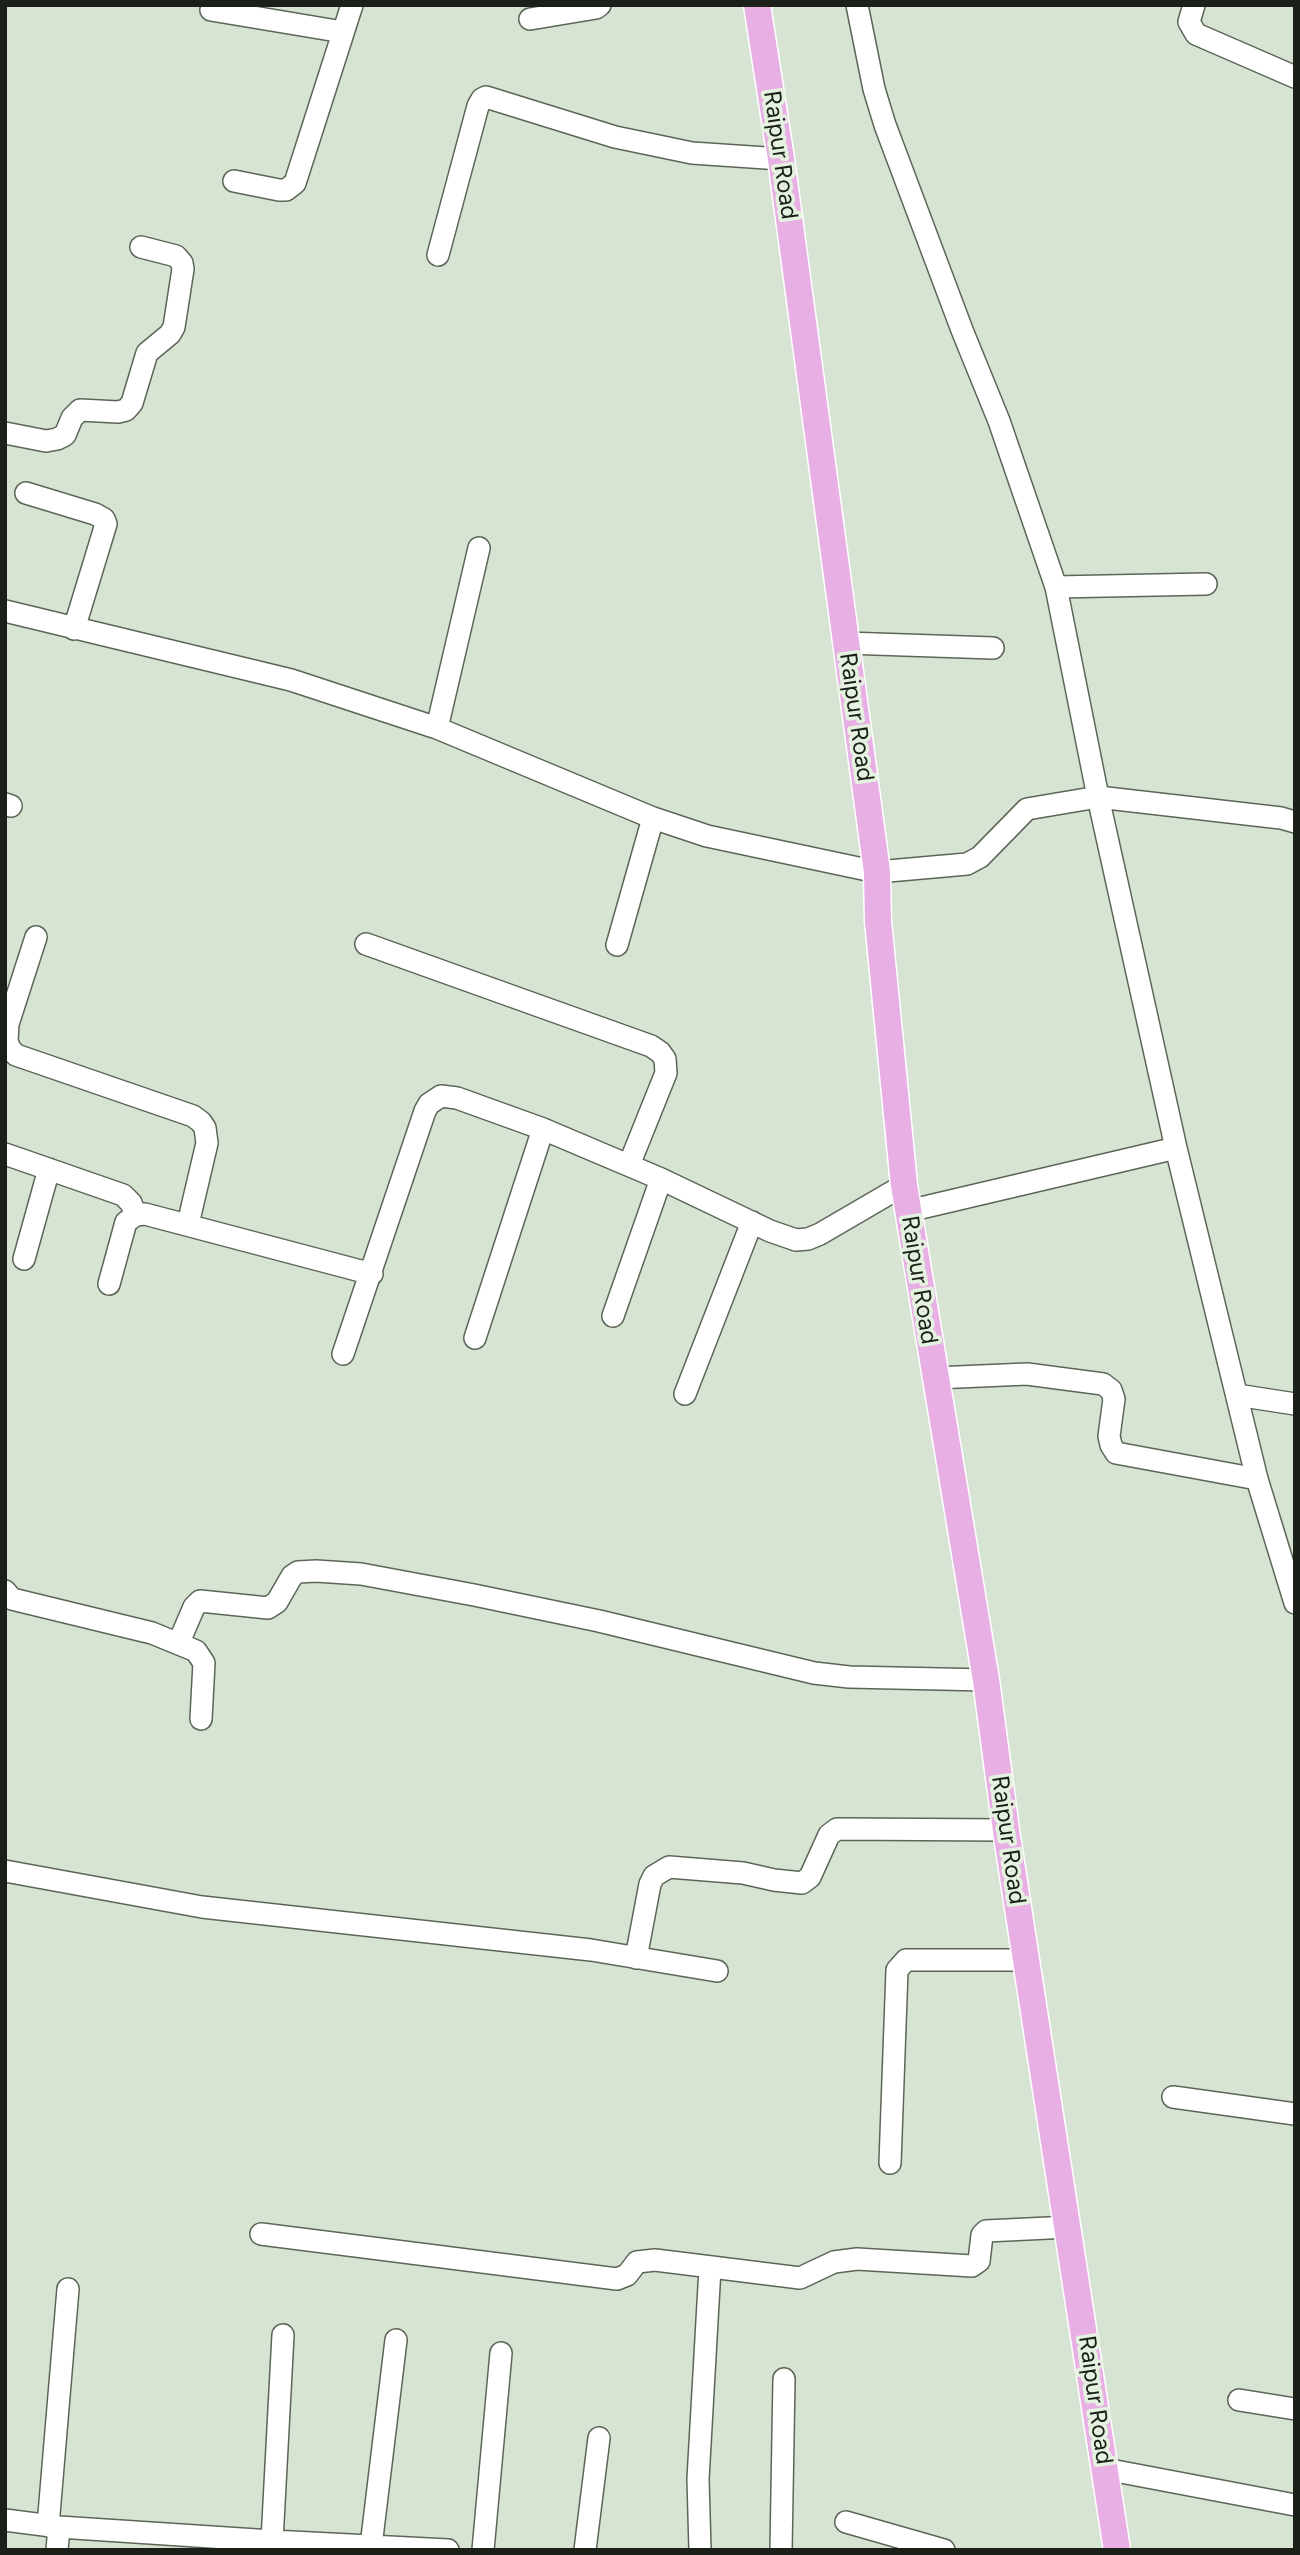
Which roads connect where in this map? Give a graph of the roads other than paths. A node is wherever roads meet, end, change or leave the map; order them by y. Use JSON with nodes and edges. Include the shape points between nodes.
{"nodes":[{"id":1,"x":352,"y":5,"type":"edge"},
{"id":2,"x":600,"y":5,"type":"edge"},
{"id":3,"x":757,"y":5,"type":"edge"},
{"id":4,"x":858,"y":5,"type":"edge"},
{"id":5,"x":1194,"y":5,"type":"edge"},
{"id":6,"x":211,"y":10,"type":"dead end"},
{"id":7,"x":530,"y":19,"type":"dead end"},
{"id":8,"x":344,"y":32,"type":"junction"},
{"id":9,"x":1295,"y":77,"type":"edge"},
{"id":10,"x":781,"y":159,"type":"junction"},
{"id":11,"x":234,"y":181,"type":"dead end"},
{"id":12,"x":141,"y":247,"type":"dead end"},
{"id":13,"x":438,"y":256,"type":"dead end"},
{"id":14,"x":5,"y":433,"type":"edge"},
{"id":15,"x":26,"y":493,"type":"dead end"},
{"id":16,"x":479,"y":548,"type":"dead end"},
{"id":17,"x":1206,"y":584,"type":"dead end"},
{"id":18,"x":1056,"y":587,"type":"junction"},
{"id":19,"x":5,"y":611,"type":"edge"},
{"id":20,"x":74,"y":629,"type":"junction"},
{"id":21,"x":846,"y":643,"type":"junction"},
{"id":22,"x":993,"y":648,"type":"dead end"},
{"id":23,"x":437,"y":728,"type":"junction"},
{"id":24,"x":1098,"y":797,"type":"junction"},
{"id":25,"x":653,"y":818,"type":"junction"},
{"id":26,"x":1295,"y":822,"type":"edge"},
{"id":27,"x":877,"y":872,"type":"junction"},
{"id":28,"x":36,"y":937,"type":"dead end"},
{"id":29,"x":366,"y":944,"type":"dead end"},
{"id":30,"x":617,"y":945,"type":"dead end"},
{"id":31,"x":543,"y":1129,"type":"junction"},
{"id":32,"x":1176,"y":1148,"type":"junction"},
{"id":33,"x":5,"y":1154,"type":"edge"},
{"id":34,"x":629,"y":1165,"type":"junction"},
{"id":35,"x":49,"y":1169,"type":"junction"},
{"id":36,"x":661,"y":1179,"type":"junction"},
{"id":37,"x":904,"y":1185,"type":"junction"},
{"id":38,"x":908,"y":1211,"type":"junction"},
{"id":39,"x":136,"y":1215,"type":"junction"},
{"id":40,"x":752,"y":1222,"type":"junction"},
{"id":41,"x":188,"y":1224,"type":"junction"},
{"id":42,"x":24,"y":1259,"type":"dead end"},
{"id":43,"x":372,"y":1274,"type":"junction"},
{"id":44,"x":108,"y":1284,"type":"dead end"},
{"id":45,"x":614,"y":1316,"type":"dead end"},
{"id":46,"x":475,"y":1338,"type":"dead end"},
{"id":47,"x":343,"y":1354,"type":"dead end"},
{"id":48,"x":935,"y":1378,"type":"junction"},
{"id":49,"x":685,"y":1394,"type":"dead end"},
{"id":50,"x":1237,"y":1395,"type":"junction"},
{"id":51,"x":1295,"y":1404,"type":"edge"},
{"id":52,"x":1257,"y":1479,"type":"junction"},
{"id":53,"x":5,"y":1591,"type":"edge"},
{"id":54,"x":1295,"y":1603,"type":"edge"},
{"id":55,"x":179,"y":1642,"type":"junction"},
{"id":56,"x":986,"y":1680,"type":"junction"},
{"id":57,"x":201,"y":1719,"type":"dead end"},
{"id":58,"x":1006,"y":1830,"type":"junction"},
{"id":59,"x":5,"y":1871,"type":"edge"},
{"id":60,"x":636,"y":1958,"type":"junction"},
{"id":61,"x":1027,"y":1960,"type":"junction"},
{"id":62,"x":717,"y":1971,"type":"dead end"},
{"id":63,"x":1173,"y":2097,"type":"dead end"},
{"id":64,"x":1295,"y":2115,"type":"edge"},
{"id":65,"x":890,"y":2162,"type":"dead end"},
{"id":66,"x":1069,"y":2227,"type":"junction"},
{"id":67,"x":261,"y":2234,"type":"dead end"},
{"id":68,"x":710,"y":2268,"type":"junction"},
{"id":69,"x":68,"y":2289,"type":"dead end"},
{"id":70,"x":283,"y":2335,"type":"dead end"},
{"id":71,"x":396,"y":2340,"type":"dead end"},
{"id":72,"x":501,"y":2353,"type":"dead end"},
{"id":73,"x":784,"y":2379,"type":"dead end"},
{"id":74,"x":1239,"y":2400,"type":"dead end"},
{"id":75,"x":1295,"y":2409,"type":"edge"},
{"id":76,"x":599,"y":2438,"type":"dead end"},
{"id":77,"x":1105,"y":2469,"type":"junction"},
{"id":78,"x":1295,"y":2505,"type":"edge"},
{"id":79,"x":5,"y":2520,"type":"edge"},
{"id":80,"x":846,"y":2522,"type":"dead end"},
{"id":81,"x":54,"y":2526,"type":"junction"},
{"id":82,"x":272,"y":2541,"type":"junction"},
{"id":83,"x":371,"y":2546,"type":"junction"},
{"id":84,"x":57,"y":2550,"type":"edge"},
{"id":85,"x":448,"y":2550,"type":"edge"},
{"id":86,"x":483,"y":2550,"type":"edge"},
{"id":87,"x":585,"y":2550,"type":"edge"},
{"id":88,"x":700,"y":2550,"type":"edge"},
{"id":89,"x":781,"y":2550,"type":"edge"},
{"id":90,"x":944,"y":2550,"type":"edge"},
{"id":91,"x":1117,"y":2550,"type":"edge"}],
"edges":[{"from":1,"to":8,"type":"street"},
{"from":2,"to":7,"type":"street"},
{"from":3,"to":10,"type":"main road","name":"Raipur Road"},
{"from":4,"to":18,"type":"street","via":[[885,125],[999,421]]},
{"from":5,"to":9,"type":"street","via":[[1189,22],[1196,34]]},
{"from":6,"to":8,"type":"street"},
{"from":8,"to":11,"type":"street","via":[[295,183],[279,190]]},
{"from":10,"to":13,"type":"street","via":[[692,153],[615,137],[486,97],[478,106]]},
{"from":10,"to":21,"type":"main road","name":"Raipur Road"},
{"from":12,"to":14,"type":"street","via":[[176,256],[183,269],[174,327],[147,353],[132,403],[118,412],[80,410],[65,435],[57,439]]},
{"from":15,"to":20,"type":"street","via":[[95,514],[106,524]]},
{"from":16,"to":23,"type":"street"},
{"from":17,"to":18,"type":"street"},
{"from":18,"to":24,"type":"street"},
{"from":19,"to":20,"type":"street"},
{"from":20,"to":23,"type":"street","via":[[291,680]]},
{"from":21,"to":22,"type":"street"},
{"from":21,"to":27,"type":"main road","name":"Raipur Road"},
{"from":23,"to":25,"type":"street"},
{"from":24,"to":26,"type":"street"},
{"from":24,"to":27,"type":"street","via":[[1027,809],[980,857],[967,864]]},
{"from":24,"to":32,"type":"street"},
{"from":25,"to":27,"type":"street","via":[[706,836]]},
{"from":25,"to":30,"type":"street"},
{"from":27,"to":37,"type":"main road","name":"Raipur Road"},
{"from":28,"to":41,"type":"street","via":[[8,1024],[10,1049],[201,1122],[207,1143]]},
{"from":29,"to":34,"type":"street","via":[[660,1052],[666,1073]]},
{"from":31,"to":34,"type":"street"},
{"from":31,"to":43,"type":"street","via":[[448,1095],[434,1099],[425,1111]]},
{"from":31,"to":46,"type":"street"},
{"from":32,"to":38,"type":"street"},
{"from":32,"to":50,"type":"street"},
{"from":33,"to":35,"type":"street"},
{"from":34,"to":36,"type":"street"},
{"from":35,"to":39,"type":"street","via":[[123,1195]]},
{"from":35,"to":42,"type":"street"},
{"from":36,"to":40,"type":"street"},
{"from":36,"to":45,"type":"street"},
{"from":37,"to":38,"type":"main road","name":"Raipur Road"},
{"from":37,"to":40,"type":"street","via":[[808,1239],[786,1237]]},
{"from":38,"to":48,"type":"main road","name":"Raipur Road"},
{"from":39,"to":41,"type":"street"},
{"from":39,"to":44,"type":"street","via":[[123,1228]]},
{"from":40,"to":49,"type":"street"},
{"from":41,"to":43,"type":"street"},
{"from":43,"to":47,"type":"street"},
{"from":48,"to":52,"type":"street","via":[[1027,1374],[1103,1384],[1114,1399],[1110,1436],[1116,1453]]},
{"from":48,"to":56,"type":"main road","name":"Raipur Road"},
{"from":50,"to":51,"type":"street"},
{"from":50,"to":52,"type":"street"},
{"from":52,"to":54,"type":"street"},
{"from":53,"to":55,"type":"street","via":[[12,1599]]},
{"from":55,"to":56,"type":"street","via":[[200,1601],[268,1608],[298,1572],[327,1572],[474,1595],[814,1673]]},
{"from":55,"to":57,"type":"street","via":[[197,1651],[204,1663]]},
{"from":56,"to":58,"type":"main road","name":"Raipur Road"},
{"from":58,"to":60,"type":"street","via":[[837,1829],[829,1835],[810,1877],[802,1882],[669,1867],[650,1884]]},
{"from":58,"to":61,"type":"main road","name":"Raipur Road"},
{"from":59,"to":60,"type":"street","via":[[202,1907]]},
{"from":60,"to":62,"type":"street"},
{"from":61,"to":65,"type":"street","via":[[914,1959],[906,1960],[897,1970]]},
{"from":61,"to":66,"type":"main road","name":"Raipur Road"},
{"from":63,"to":64,"type":"street"},
{"from":66,"to":68,"type":"street","via":[[986,2231],[979,2261],[972,2266],[857,2259],[834,2262],[800,2278]]},
{"from":66,"to":77,"type":"main road","name":"Raipur Road"},
{"from":67,"to":68,"type":"street","via":[[617,2279],[645,2260]]},
{"from":68,"to":88,"type":"street","via":[[698,2479]]},
{"from":69,"to":81,"type":"street"},
{"from":70,"to":82,"type":"street"},
{"from":71,"to":83,"type":"street"},
{"from":72,"to":86,"type":"street"},
{"from":73,"to":89,"type":"street"},
{"from":74,"to":75,"type":"street"},
{"from":76,"to":87,"type":"street"},
{"from":77,"to":78,"type":"street"},
{"from":77,"to":91,"type":"main road","name":"Raipur Road"},
{"from":79,"to":81,"type":"street"},
{"from":80,"to":90,"type":"street"},
{"from":81,"to":82,"type":"street"},
{"from":81,"to":84,"type":"street"},
{"from":82,"to":83,"type":"street"},
{"from":83,"to":85,"type":"street"}]}
